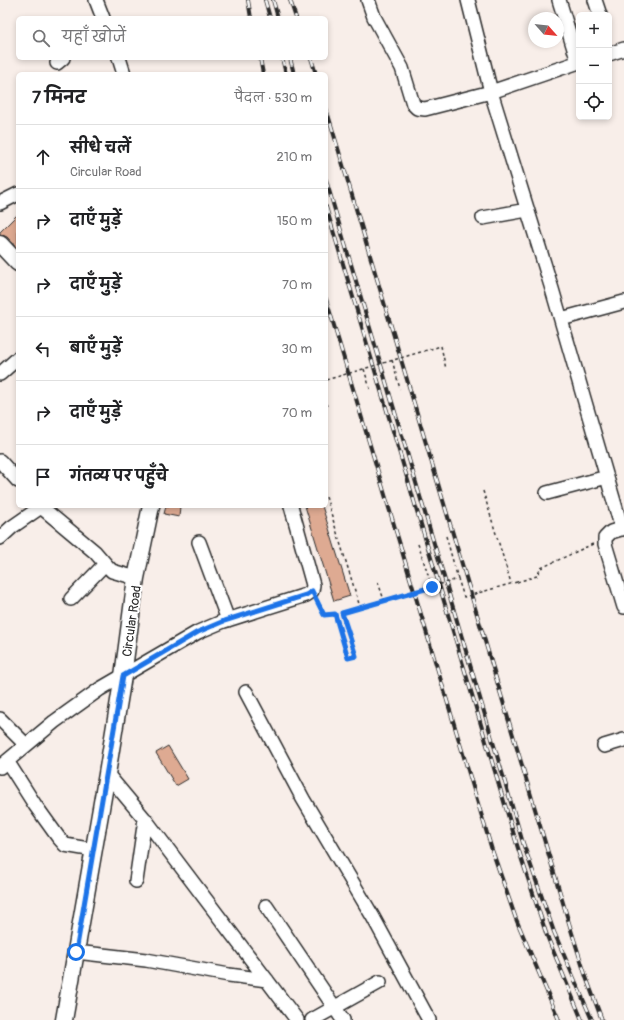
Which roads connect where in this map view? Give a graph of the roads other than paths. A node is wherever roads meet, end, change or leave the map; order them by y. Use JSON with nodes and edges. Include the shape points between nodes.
{"nodes":[{"id":1,"x":96,"y":0,"type":"edge"},
{"id":2,"x":368,"y":0,"type":"edge"},
{"id":3,"x":468,"y":0,"type":"edge"},
{"id":4,"x":559,"y":0,"type":"edge"},
{"id":5,"x":595,"y":0,"type":"edge"},
{"id":6,"x":599,"y":12,"type":"edge"},
{"id":7,"x":102,"y":16,"type":"edge"},
{"id":8,"x":576,"y":53,"type":"edge"},
{"id":9,"x":120,"y":60,"type":"edge"},
{"id":10,"x":576,"y":63,"type":"edge"},
{"id":11,"x":123,"y":72,"type":"edge"},
{"id":12,"x":491,"y":92,"type":"junction"},
{"id":13,"x":16,"y":195,"type":"edge"},
{"id":14,"x":0,"y":203,"type":"edge"},
{"id":15,"x":527,"y":210,"type":"junction"},
{"id":16,"x":484,"y":218,"type":"dead end"},
{"id":17,"x":0,"y":244,"type":"edge"},
{"id":18,"x":16,"y":261,"type":"edge"},
{"id":19,"x":624,"y":302,"type":"edge"},
{"id":20,"x":561,"y":319,"type":"junction"},
{"id":21,"x":16,"y":360,"type":"edge"},
{"id":22,"x":0,"y":374,"type":"edge"},
{"id":23,"x":0,"y":461,"type":"edge"},
{"id":24,"x":607,"y":477,"type":"junction"},
{"id":25,"x":16,"y":479,"type":"edge"},
{"id":26,"x":546,"y":493,"type":"dead end"},
{"id":27,"x":38,"y":508,"type":"edge"},
{"id":28,"x":43,"y":508,"type":"edge"},
{"id":29,"x":151,"y":508,"type":"edge"},
{"id":30,"x":292,"y":508,"type":"edge"},
{"id":31,"x":623,"y":528,"type":"edge"},
{"id":32,"x":2,"y":533,"type":"edge"},
{"id":33,"x":199,"y":542,"type":"dead end"},
{"id":34,"x":105,"y":564,"type":"junction"},
{"id":35,"x":136,"y":578,"type":"junction"},
{"id":36,"x":71,"y":599,"type":"dead end"},
{"id":37,"x":624,"y":607,"type":"edge"},
{"id":38,"x":228,"y":620,"type":"junction"},
{"id":39,"x":123,"y":676,"type":"junction"},
{"id":40,"x":246,"y":692,"type":"dead end"},
{"id":41,"x":0,"y":719,"type":"edge"},
{"id":42,"x":624,"y":740,"type":"edge"},
{"id":43,"x":26,"y":745,"type":"junction"},
{"id":44,"x":604,"y":746,"type":"dead end"},
{"id":45,"x":4,"y":764,"type":"edge"},
{"id":46,"x":107,"y":774,"type":"junction"},
{"id":47,"x":145,"y":819,"type":"junction"},
{"id":48,"x":94,"y":850,"type":"junction"},
{"id":49,"x":136,"y":881,"type":"dead end"},
{"id":50,"x":266,"y":906,"type":"dead end"},
{"id":51,"x":76,"y":952,"type":"junction"},
{"id":52,"x":267,"y":980,"type":"junction"},
{"id":53,"x":380,"y":982,"type":"dead end"},
{"id":54,"x":334,"y":1008,"type":"junction"},
{"id":55,"x":64,"y":1020,"type":"edge"},
{"id":56,"x":297,"y":1020,"type":"edge"},
{"id":57,"x":312,"y":1020,"type":"edge"},
{"id":58,"x":343,"y":1020,"type":"edge"},
{"id":59,"x":429,"y":1020,"type":"edge"}],
"edges":[{"from":1,"to":7,"type":"street"},
{"from":2,"to":12,"type":"street","via":[[374,17],[397,58],[413,104],[417,108],[425,109]]},
{"from":3,"to":12,"type":"street"},
{"from":4,"to":8,"type":"street"},
{"from":5,"to":6,"type":"street"},
{"from":9,"to":11,"type":"street"},
{"from":10,"to":12,"type":"street"},
{"from":12,"to":15,"type":"street"},
{"from":13,"to":14,"type":"street"},
{"from":15,"to":16,"type":"street"},
{"from":15,"to":20,"type":"street"},
{"from":17,"to":18,"type":"main road"},
{"from":19,"to":20,"type":"street"},
{"from":20,"to":24,"type":"street"},
{"from":21,"to":22,"type":"street"},
{"from":23,"to":25,"type":"street"},
{"from":24,"to":26,"type":"street"},
{"from":24,"to":31,"type":"street"},
{"from":27,"to":32,"type":"street"},
{"from":28,"to":34,"type":"street","via":[[95,552]]},
{"from":29,"to":35,"type":"main road","name":"Circular Road"},
{"from":30,"to":38,"type":"street","via":[[313,585],[312,591]]},
{"from":31,"to":37,"type":"street","via":[[611,532],[605,544]]},
{"from":33,"to":38,"type":"street"},
{"from":34,"to":35,"type":"street","via":[[112,571]]},
{"from":34,"to":36,"type":"street"},
{"from":35,"to":39,"type":"main road","name":"Circular Road"},
{"from":38,"to":39,"type":"street","via":[[198,632]]},
{"from":39,"to":43,"type":"street","via":[[77,704]]},
{"from":39,"to":46,"type":"main road","name":"Circular Road"},
{"from":40,"to":59,"type":"street","via":[[303,799],[373,917]]},
{"from":41,"to":43,"type":"street"},
{"from":42,"to":44,"type":"street"},
{"from":43,"to":45,"type":"street"},
{"from":45,"to":48,"type":"street","via":[[65,845]]},
{"from":46,"to":47,"type":"street"},
{"from":46,"to":48,"type":"main road","name":"Circular Road"},
{"from":47,"to":49,"type":"street"},
{"from":47,"to":52,"type":"street"},
{"from":48,"to":51,"type":"main road","name":"Circular Road"},
{"from":50,"to":54,"type":"street"},
{"from":51,"to":52,"type":"street","via":[[146,960]]},
{"from":51,"to":55,"type":"main road","name":"Circular Road"},
{"from":52,"to":56,"type":"street"},
{"from":53,"to":54,"type":"street"},
{"from":54,"to":57,"type":"street"},
{"from":54,"to":58,"type":"street"}]}
